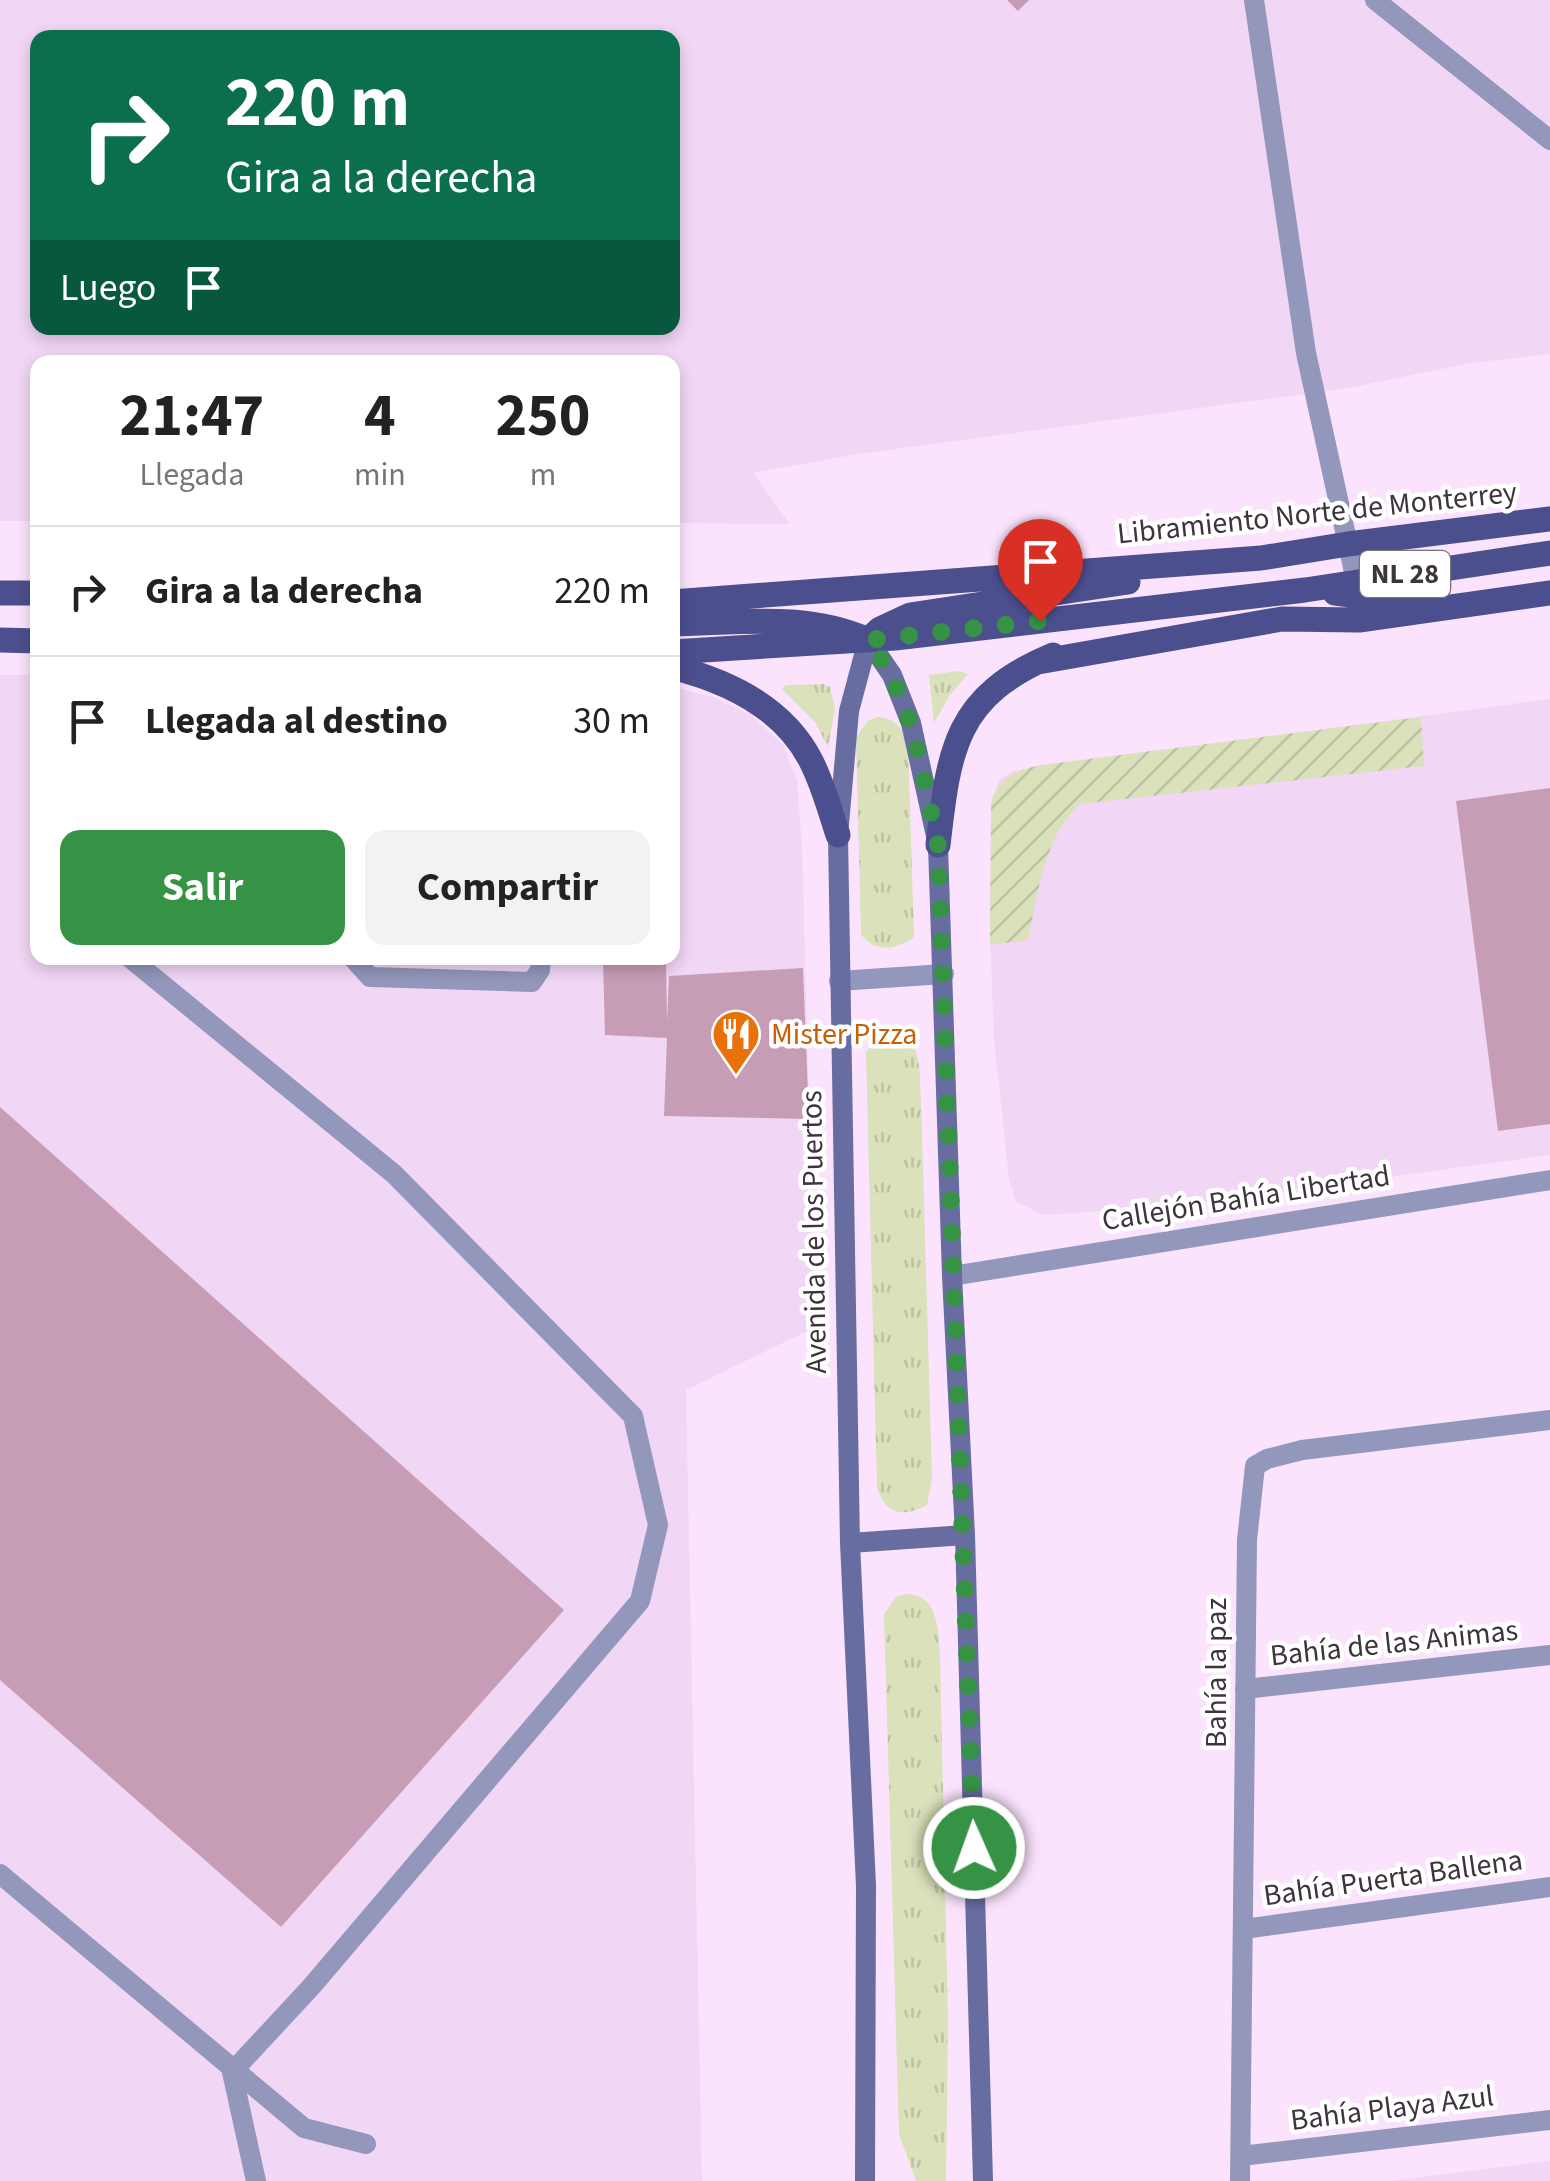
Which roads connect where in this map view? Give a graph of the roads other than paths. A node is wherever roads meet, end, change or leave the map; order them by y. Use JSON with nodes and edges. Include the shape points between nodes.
{"nodes":[{"id":1,"x":1254,"y":0,"type":"edge"},
{"id":2,"x":1375,"y":0,"type":"edge"},
{"id":3,"x":1550,"y":140,"type":"edge"},
{"id":4,"x":1550,"y":519,"type":"edge"},
{"id":5,"x":1348,"y":544,"type":"junction"},
{"id":6,"x":1550,"y":553,"type":"edge"},
{"id":7,"x":1261,"y":558,"type":"junction"},
{"id":8,"x":1356,"y":581,"type":"junction"},
{"id":9,"x":1306,"y":590,"type":"junction"},
{"id":10,"x":0,"y":593,"type":"edge"},
{"id":11,"x":30,"y":593,"type":"edge"},
{"id":12,"x":1550,"y":593,"type":"edge"},
{"id":13,"x":1259,"y":596,"type":"junction"},
{"id":14,"x":680,"y":601,"type":"edge"},
{"id":15,"x":1452,"y":607,"type":"junction"},
{"id":16,"x":680,"y":624,"type":"edge"},
{"id":17,"x":0,"y":640,"type":"edge"},
{"id":18,"x":30,"y":640,"type":"edge"},
{"id":19,"x":868,"y":640,"type":"junction"},
{"id":20,"x":680,"y":652,"type":"edge"},
{"id":21,"x":1038,"y":662,"type":"junction"},
{"id":22,"x":680,"y":669,"type":"edge"},
{"id":23,"x":838,"y":835,"type":"junction"},
{"id":24,"x":938,"y":845,"type":"junction"},
{"id":25,"x":139,"y":965,"type":"edge"},
{"id":26,"x":359,"y":965,"type":"edge"},
{"id":27,"x":540,"y":965,"type":"edge"},
{"id":28,"x":944,"y":974,"type":"junction"},
{"id":29,"x":839,"y":981,"type":"junction"},
{"id":30,"x":1550,"y":1180,"type":"edge"},
{"id":31,"x":952,"y":1276,"type":"junction"},
{"id":32,"x":1550,"y":1420,"type":"edge"},
{"id":33,"x":966,"y":1535,"type":"junction"},
{"id":34,"x":850,"y":1543,"type":"junction"},
{"id":35,"x":1550,"y":1656,"type":"edge"},
{"id":36,"x":1245,"y":1690,"type":"junction"},
{"id":37,"x":0,"y":1874,"type":"edge"},
{"id":38,"x":1550,"y":1888,"type":"edge"},
{"id":39,"x":1244,"y":1929,"type":"junction"},
{"id":40,"x":232,"y":2072,"type":"junction"},
{"id":41,"x":1550,"y":2120,"type":"edge"},
{"id":42,"x":366,"y":2144,"type":"dead end"},
{"id":43,"x":1241,"y":2156,"type":"junction"},
{"id":44,"x":256,"y":2181,"type":"edge"},
{"id":45,"x":865,"y":2181,"type":"edge"},
{"id":46,"x":984,"y":2181,"type":"edge"},
{"id":47,"x":1240,"y":2181,"type":"edge"}],
"edges":[{"from":1,"to":5,"type":"street","via":[[1306,352]]},
{"from":2,"to":3,"type":"street"},
{"from":4,"to":5,"type":"main road","name":"Libramiento Norte de Monterrey","number":"NL 28"},
{"from":5,"to":7,"type":"main road","name":"Libramiento Norte de Monterrey","number":"NL 28"},
{"from":5,"to":8,"type":"street"},
{"from":6,"to":8,"type":"main road","number":"NL 28"},
{"from":7,"to":14,"type":"main road","name":"Libramiento Norte de Monterrey","number":"NL 28"},
{"from":7,"to":19,"type":"main road","via":[[910,615]]},
{"from":8,"to":9,"type":"main road","number":"NL 28"},
{"from":9,"to":13,"type":"main road","number":"NL 28"},
{"from":9,"to":15,"type":"main road"},
{"from":10,"to":11,"type":"main road"},
{"from":12,"to":15,"type":"main road"},
{"from":13,"to":19,"type":"main road","number":"NL 28"},
{"from":13,"to":21,"type":"main road","via":[[1094,640]]},
{"from":15,"to":21,"type":"main road","via":[[1359,620],[1282,620]]},
{"from":16,"to":19,"type":"main road","via":[[801,622]]},
{"from":17,"to":18,"type":"main road"},
{"from":19,"to":20,"type":"main road","number":"NL 28"},
{"from":19,"to":23,"type":"street","name":"Avenida de los Puertos","via":[[847,727]]},
{"from":19,"to":24,"type":"street","via":[[892,675],[911,723]]},
{"from":21,"to":24,"type":"main road","via":[[989,693],[969,715],[946,775]]},
{"from":22,"to":23,"type":"main road","via":[[749,696],[783,723],[811,761]]},
{"from":23,"to":29,"type":"street","name":"Avenida de los Puertos"},
{"from":24,"to":28,"type":"street"},
{"from":25,"to":40,"type":"street","via":[[394,1174],[632,1416],[658,1525],[640,1601]]},
{"from":26,"to":27,"type":"street","via":[[370,977],[532,982]]},
{"from":28,"to":29,"type":"street"},
{"from":28,"to":31,"type":"street"},
{"from":29,"to":34,"type":"street","name":"Avenida de los Puertos"},
{"from":30,"to":31,"type":"street","name":"Callejón Bahía Libertad"},
{"from":31,"to":33,"type":"street"},
{"from":32,"to":36,"type":"street","name":"Bahía la paz","via":[[1302,1450],[1255,1466]]},
{"from":33,"to":34,"type":"street"},
{"from":33,"to":46,"type":"street"},
{"from":34,"to":45,"type":"street","name":"Avenida de los Puertos","via":[[866,1886]]},
{"from":35,"to":36,"type":"street","name":"Bahía de las Animas"},
{"from":36,"to":39,"type":"street","name":"Bahía la paz"},
{"from":37,"to":40,"type":"street"},
{"from":38,"to":39,"type":"street","name":"Bahía Puerta Ballena"},
{"from":39,"to":43,"type":"street","name":"Bahía la paz"},
{"from":40,"to":42,"type":"street","via":[[304,2128]]},
{"from":40,"to":44,"type":"street"},
{"from":41,"to":43,"type":"street","name":"Bahía Playa Azul"},
{"from":43,"to":47,"type":"street","name":"Bahía la paz"}]}
